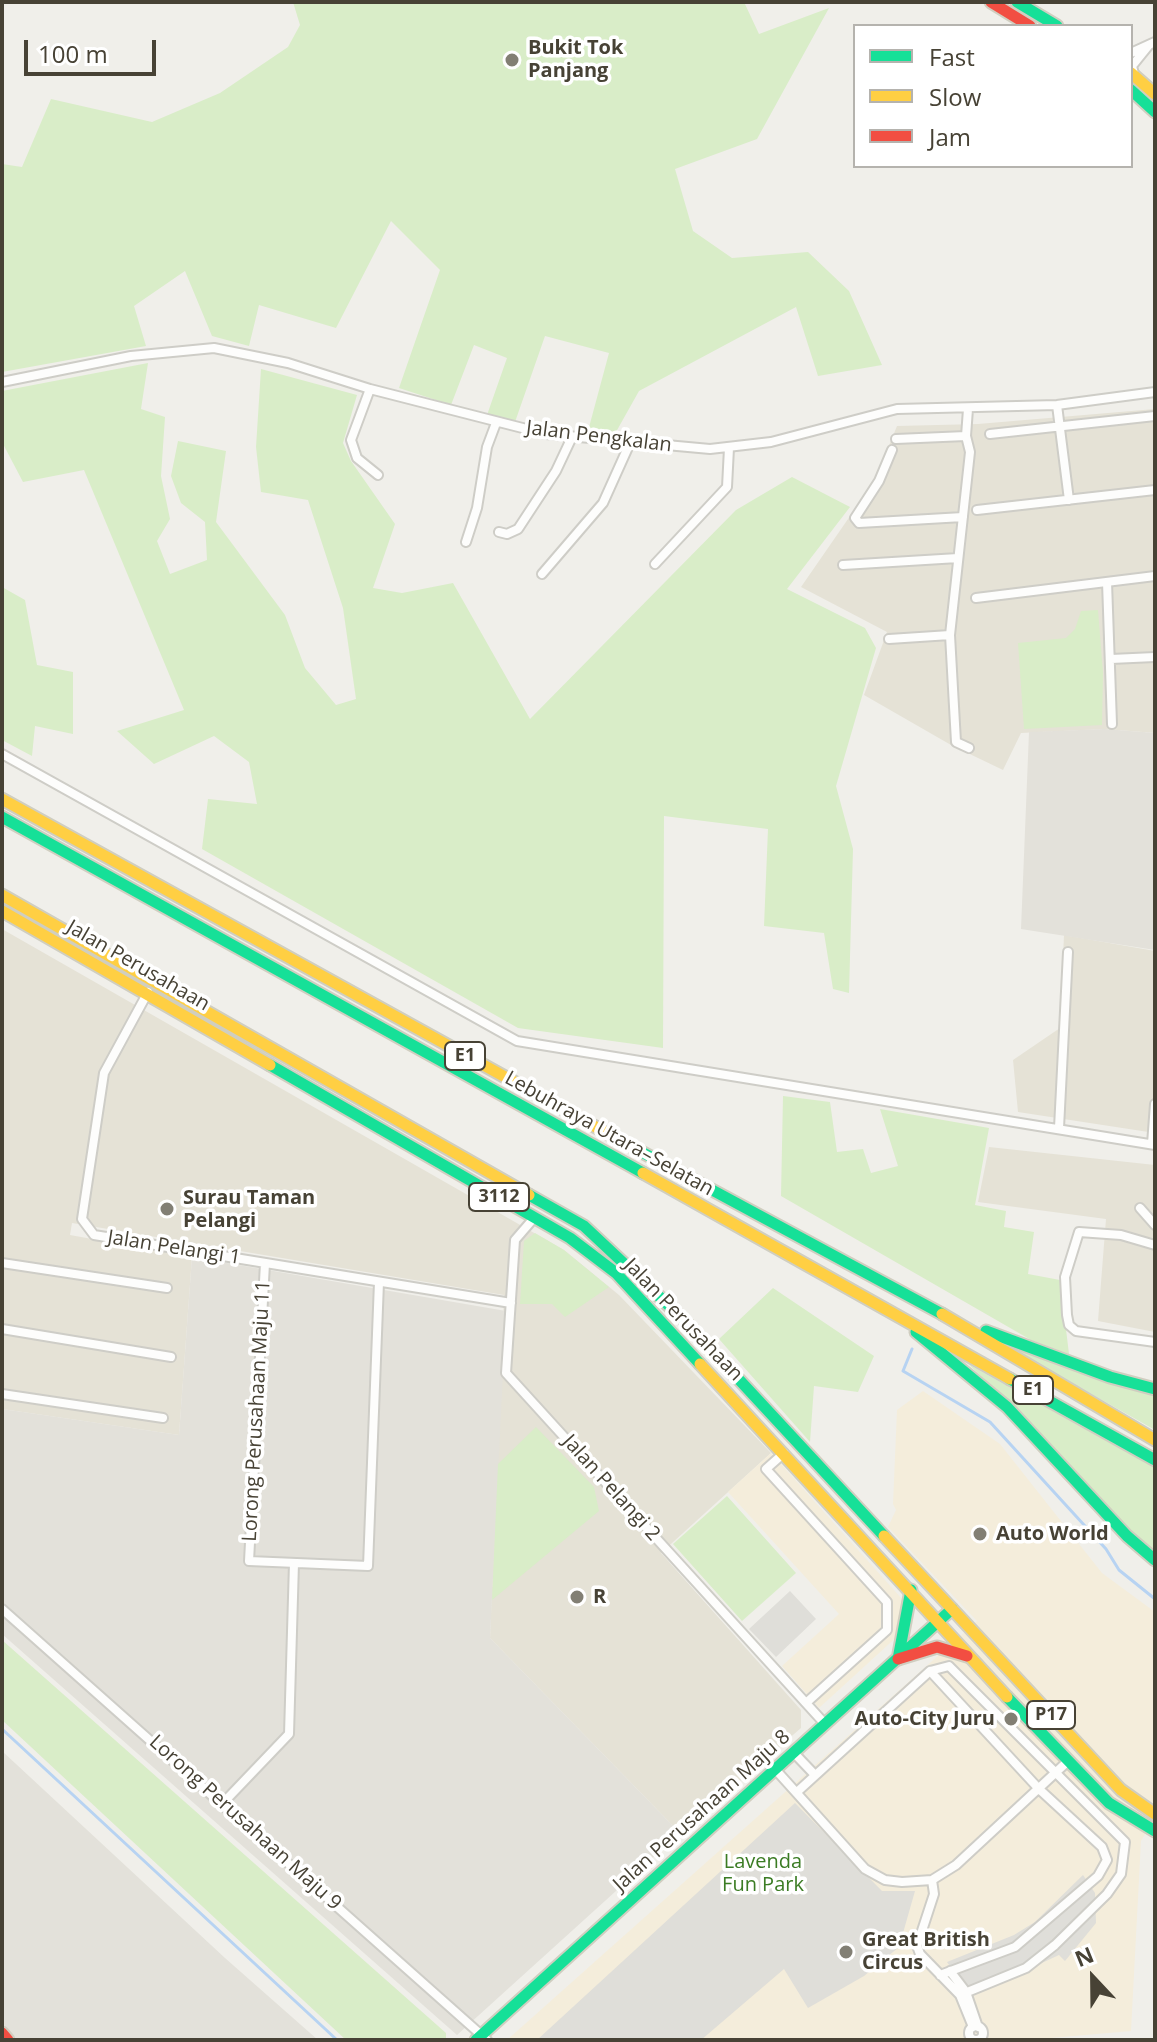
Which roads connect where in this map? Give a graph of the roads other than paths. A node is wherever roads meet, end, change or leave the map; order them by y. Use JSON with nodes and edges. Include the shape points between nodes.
{"nodes":[{"id":1,"x":991,"y":2,"type":"edge"},
{"id":2,"x":1017,"y":2,"type":"edge"},
{"id":3,"x":1027,"y":24,"type":"edge"},
{"id":4,"x":1054,"y":24,"type":"edge"},
{"id":5,"x":1152,"y":43,"type":"edge"},
{"id":6,"x":1133,"y":52,"type":"edge"},
{"id":7,"x":1133,"y":65,"type":"edge"},
{"id":8,"x":1133,"y":74,"type":"edge"},
{"id":9,"x":1133,"y":92,"type":"edge"},
{"id":10,"x":1155,"y":94,"type":"edge"},
{"id":11,"x":1155,"y":112,"type":"edge"},
{"id":12,"x":2,"y":382,"type":"edge"},
{"id":13,"x":370,"y":389,"type":"junction"},
{"id":14,"x":1155,"y":392,"type":"edge"},
{"id":15,"x":1057,"y":405,"type":"junction"},
{"id":16,"x":968,"y":409,"type":"junction"},
{"id":17,"x":1155,"y":416,"type":"edge"},
{"id":18,"x":496,"y":423,"type":"junction"},
{"id":19,"x":1060,"y":427,"type":"junction"},
{"id":20,"x":990,"y":434,"type":"dead end"},
{"id":21,"x":966,"y":436,"type":"junction"},
{"id":22,"x":572,"y":437,"type":"junction"},
{"id":23,"x":896,"y":439,"type":"dead end"},
{"id":24,"x":630,"y":443,"type":"junction"},
{"id":25,"x":729,"y":448,"type":"junction"},
{"id":26,"x":892,"y":450,"type":"dead end"},
{"id":27,"x":378,"y":475,"type":"dead end"},
{"id":28,"x":1155,"y":490,"type":"edge"},
{"id":29,"x":1069,"y":500,"type":"junction"},
{"id":30,"x":977,"y":510,"type":"dead end"},
{"id":31,"x":963,"y":517,"type":"junction"},
{"id":32,"x":499,"y":532,"type":"dead end"},
{"id":33,"x":466,"y":542,"type":"dead end"},
{"id":34,"x":958,"y":558,"type":"junction"},
{"id":35,"x":655,"y":564,"type":"dead end"},
{"id":36,"x":843,"y":565,"type":"dead end"},
{"id":37,"x":542,"y":574,"type":"dead end"},
{"id":38,"x":1155,"y":576,"type":"edge"},
{"id":39,"x":1107,"y":582,"type":"junction"},
{"id":40,"x":976,"y":598,"type":"dead end"},
{"id":41,"x":950,"y":635,"type":"junction"},
{"id":42,"x":889,"y":639,"type":"dead end"},
{"id":43,"x":1155,"y":657,"type":"edge"},
{"id":44,"x":1111,"y":659,"type":"junction"},
{"id":45,"x":1112,"y":724,"type":"dead end"},
{"id":46,"x":969,"y":748,"type":"dead end"},
{"id":47,"x":2,"y":754,"type":"edge"},
{"id":48,"x":2,"y":799,"type":"edge"},
{"id":49,"x":2,"y":817,"type":"edge"},
{"id":50,"x":2,"y":895,"type":"edge"},
{"id":51,"x":2,"y":911,"type":"edge"},
{"id":52,"x":1068,"y":952,"type":"dead end"},
{"id":53,"x":148,"y":992,"type":"junction"},
{"id":54,"x":1155,"y":1104,"type":"edge"},
{"id":55,"x":1059,"y":1128,"type":"junction"},
{"id":56,"x":1154,"y":1144,"type":"edge"},
{"id":57,"x":1140,"y":1208,"type":"dead end"},
{"id":58,"x":534,"y":1218,"type":"junction"},
{"id":59,"x":1155,"y":1225,"type":"edge"},
{"id":60,"x":1155,"y":1245,"type":"edge"},
{"id":61,"x":2,"y":1263,"type":"edge"},
{"id":62,"x":265,"y":1263,"type":"junction"},
{"id":63,"x":379,"y":1282,"type":"junction"},
{"id":64,"x":167,"y":1288,"type":"dead end"},
{"id":65,"x":511,"y":1303,"type":"junction"},
{"id":66,"x":930,"y":1307,"type":"junction"},
{"id":67,"x":908,"y":1324,"type":"junction"},
{"id":68,"x":2,"y":1329,"type":"edge"},
{"id":69,"x":1155,"y":1342,"type":"edge"},
{"id":70,"x":171,"y":1357,"type":"dead end"},
{"id":71,"x":1155,"y":1389,"type":"edge"},
{"id":72,"x":2,"y":1394,"type":"edge"},
{"id":73,"x":163,"y":1418,"type":"dead end"},
{"id":74,"x":1155,"y":1440,"type":"edge"},
{"id":75,"x":784,"y":1453,"type":"junction"},
{"id":76,"x":1155,"y":1460,"type":"edge"},
{"id":77,"x":888,"y":1537,"type":"joint"},
{"id":78,"x":1155,"y":1560,"type":"edge"},
{"id":79,"x":294,"y":1563,"type":"junction"},
{"id":80,"x":911,"y":1590,"type":"junction"},
{"id":81,"x":2,"y":1609,"type":"edge"},
{"id":82,"x":952,"y":1609,"type":"junction"},
{"id":83,"x":939,"y":1621,"type":"junction"},
{"id":84,"x":972,"y":1658,"type":"junction"},
{"id":85,"x":898,"y":1659,"type":"junction"},
{"id":86,"x":930,"y":1671,"type":"junction"},
{"id":87,"x":806,"y":1703,"type":"junction"},
{"id":88,"x":825,"y":1724,"type":"junction"},
{"id":89,"x":794,"y":1753,"type":"junction"},
{"id":90,"x":1067,"y":1762,"type":"junction"},
{"id":91,"x":775,"y":1769,"type":"junction"},
{"id":92,"x":1055,"y":1773,"type":"junction"},
{"id":93,"x":815,"y":1775,"type":"junction"},
{"id":94,"x":1039,"y":1789,"type":"junction"},
{"id":95,"x":797,"y":1792,"type":"junction"},
{"id":96,"x":223,"y":1803,"type":"junction"},
{"id":97,"x":1155,"y":1814,"type":"edge"},
{"id":98,"x":1155,"y":1831,"type":"edge"},
{"id":99,"x":932,"y":1880,"type":"junction"},
{"id":100,"x":1071,"y":1900,"type":"junction"},
{"id":101,"x":1085,"y":1916,"type":"junction"},
{"id":102,"x":950,"y":1971,"type":"junction"},
{"id":103,"x":940,"y":1975,"type":"junction"},
{"id":104,"x":963,"y":1994,"type":"junction"},
{"id":105,"x":975,"y":2027,"type":"dead end"},
{"id":106,"x":2,"y":2033,"type":"edge"},
{"id":107,"x":481,"y":2038,"type":"edge"},
{"id":108,"x":8,"y":2040,"type":"edge"}],
"edges":[{"from":1,"to":3,"type":"main road"},
{"from":2,"to":4,"type":"main road"},
{"from":5,"to":6,"type":"street"},
{"from":5,"to":7,"type":"street"},
{"from":8,"to":10,"type":"main road"},
{"from":9,"to":11,"type":"main road"},
{"from":12,"to":13,"type":"street","name":"Jalan Pengkalan","via":[[131,356],[214,348],[288,363]]},
{"from":13,"to":18,"type":"street","name":"Jalan Pengkalan"},
{"from":13,"to":27,"type":"street","via":[[351,440],[357,458]]},
{"from":14,"to":15,"type":"street","name":"Jalan Pengkalan"},
{"from":15,"to":16,"type":"street","name":"Jalan Pengkalan"},
{"from":15,"to":19,"type":"street"},
{"from":16,"to":21,"type":"street"},
{"from":16,"to":25,"type":"street","name":"Jalan Pengkalan","via":[[881,411],[788,438]]},
{"from":17,"to":19,"type":"street"},
{"from":18,"to":22,"type":"street","name":"Jalan Pengkalan"},
{"from":18,"to":33,"type":"street"},
{"from":19,"to":20,"type":"street"},
{"from":19,"to":29,"type":"street"},
{"from":21,"to":23,"type":"street"},
{"from":21,"to":31,"type":"street","via":[[970,452]]},
{"from":22,"to":24,"type":"street","name":"Jalan Pengkalan"},
{"from":22,"to":32,"type":"street","via":[[518,529]]},
{"from":24,"to":25,"type":"street","name":"Jalan Pengkalan"},
{"from":24,"to":37,"type":"street","via":[[603,503]]},
{"from":25,"to":35,"type":"street","via":[[727,487]]},
{"from":26,"to":31,"type":"street","via":[[855,518],[859,523]]},
{"from":28,"to":29,"type":"street"},
{"from":29,"to":30,"type":"street"},
{"from":31,"to":34,"type":"street"},
{"from":34,"to":36,"type":"street"},
{"from":34,"to":41,"type":"street"},
{"from":38,"to":39,"type":"street"},
{"from":39,"to":40,"type":"street"},
{"from":39,"to":44,"type":"street"},
{"from":41,"to":42,"type":"street"},
{"from":41,"to":46,"type":"street","via":[[956,742]]},
{"from":43,"to":44,"type":"street"},
{"from":44,"to":45,"type":"street"},
{"from":47,"to":55,"type":"street","via":[[517,1041]]},
{"from":48,"to":66,"type":"main road","name":"Lebuhraya Utara–Selatan","number":"E1"},
{"from":49,"to":67,"type":"main road","name":"Lebuhraya Utara–Selatan","number":"E1"},
{"from":50,"to":77,"type":"main road","name":"Jalan Perusahaan","number":"3112","via":[[584,1226],[682,1318]]},
{"from":51,"to":53,"type":"main road","name":"Jalan Perusahaan","number":"3112"},
{"from":52,"to":55,"type":"street"},
{"from":53,"to":58,"type":"main road","name":"Jalan Perusahaan","number":"3112"},
{"from":53,"to":62,"type":"street","name":"Jalan Pelangi 1","via":[[104,1073],[82,1219],[94,1235]]},
{"from":54,"to":56,"type":"street"},
{"from":55,"to":56,"type":"street"},
{"from":57,"to":59,"type":"street"},
{"from":58,"to":65,"type":"street","name":"Jalan Pelangi 2","via":[[515,1240]]},
{"from":58,"to":75,"type":"main road","name":"Jalan Perusahaan","number":"3112","via":[[616,1273]]},
{"from":60,"to":69,"type":"street","via":[[1121,1235],[1079,1232],[1065,1277],[1069,1325],[1076,1331]]},
{"from":61,"to":64,"type":"street"},
{"from":62,"to":63,"type":"street","name":"Jalan Pelangi 1"},
{"from":62,"to":79,"type":"street","name":"Lorong Perusahaan Maju 11","via":[[249,1561]]},
{"from":63,"to":65,"type":"street","name":"Jalan Pelangi 1"},
{"from":63,"to":79,"type":"street","via":[[368,1566]]},
{"from":65,"to":87,"type":"street","name":"Jalan Pelangi 2","via":[[506,1373]]},
{"from":66,"to":71,"type":"main road","via":[[1019,1345]]},
{"from":66,"to":74,"type":"main road","name":"Lebuhraya Utara–Selatan","number":"E1"},
{"from":67,"to":76,"type":"main road","name":"Lebuhraya Utara–Selatan","number":"E1"},
{"from":67,"to":78,"type":"main road","via":[[1007,1407]]},
{"from":68,"to":70,"type":"street"},
{"from":72,"to":73,"type":"street"},
{"from":75,"to":80,"type":"main road","name":"Jalan Perusahaan","number":"3112"},
{"from":75,"to":87,"type":"street","via":[[766,1469],[887,1602],[887,1630]]},
{"from":77,"to":82,"type":"main road","name":"Jalan Perusahaan","number":"P17"},
{"from":79,"to":96,"type":"street","via":[[289,1734]]},
{"from":80,"to":83,"type":"main road","name":"Jalan Perusahaan","number":"3112"},
{"from":80,"to":85,"type":"main road"},
{"from":81,"to":96,"type":"street","name":"Lorong Perusahaan Maju 9"},
{"from":82,"to":83,"type":"main road","name":"Jalan Perusahaan Maju 8"},
{"from":82,"to":97,"type":"main road","name":"Jalan Perusahaan","number":"P17","via":[[1121,1790]]},
{"from":83,"to":84,"type":"main road","name":"Jalan Perusahaan","number":"3112"},
{"from":83,"to":85,"type":"main road","name":"Jalan Perusahaan Maju 8"},
{"from":84,"to":85,"type":"main road","via":[[937,1647]]},
{"from":84,"to":90,"type":"main road","name":"Jalan Perusahaan","number":"3112"},
{"from":85,"to":88,"type":"main road","name":"Jalan Perusahaan Maju 8"},
{"from":86,"to":92,"type":"street","via":[[949,1666]]},
{"from":86,"to":93,"type":"street"},
{"from":86,"to":94,"type":"street"},
{"from":87,"to":88,"type":"street","name":"Jalan Pelangi 2"},
{"from":88,"to":89,"type":"main road","name":"Jalan Perusahaan Maju 8"},
{"from":89,"to":91,"type":"main road","name":"Jalan Perusahaan Maju 8"},
{"from":89,"to":93,"type":"street"},
{"from":90,"to":92,"type":"street"},
{"from":90,"to":98,"type":"main road","name":"Jalan Perusahaan","number":"3112","via":[[1109,1803]]},
{"from":91,"to":95,"type":"street"},
{"from":91,"to":107,"type":"main road","name":"Jalan Perusahaan Maju 8"},
{"from":92,"to":94,"type":"street"},
{"from":92,"to":101,"type":"street","via":[[1125,1842],[1121,1874]]},
{"from":93,"to":95,"type":"street"},
{"from":94,"to":99,"type":"street","via":[[956,1865]]},
{"from":94,"to":100,"type":"street","via":[[1102,1847],[1107,1860],[1098,1876]]},
{"from":95,"to":99,"type":"street","via":[[865,1869],[902,1882]]},
{"from":96,"to":107,"type":"street","name":"Lorong Perusahaan Maju 9"},
{"from":99,"to":103,"type":"street","via":[[934,1894],[917,1946]]},
{"from":100,"to":101,"type":"street"},
{"from":100,"to":102,"type":"street","via":[[1015,1947]]},
{"from":101,"to":104,"type":"street","via":[[1026,1968]]},
{"from":102,"to":103,"type":"street"},
{"from":102,"to":104,"type":"street"},
{"from":103,"to":104,"type":"street"},
{"from":104,"to":105,"type":"street"},
{"from":106,"to":108,"type":"main road"}]}
